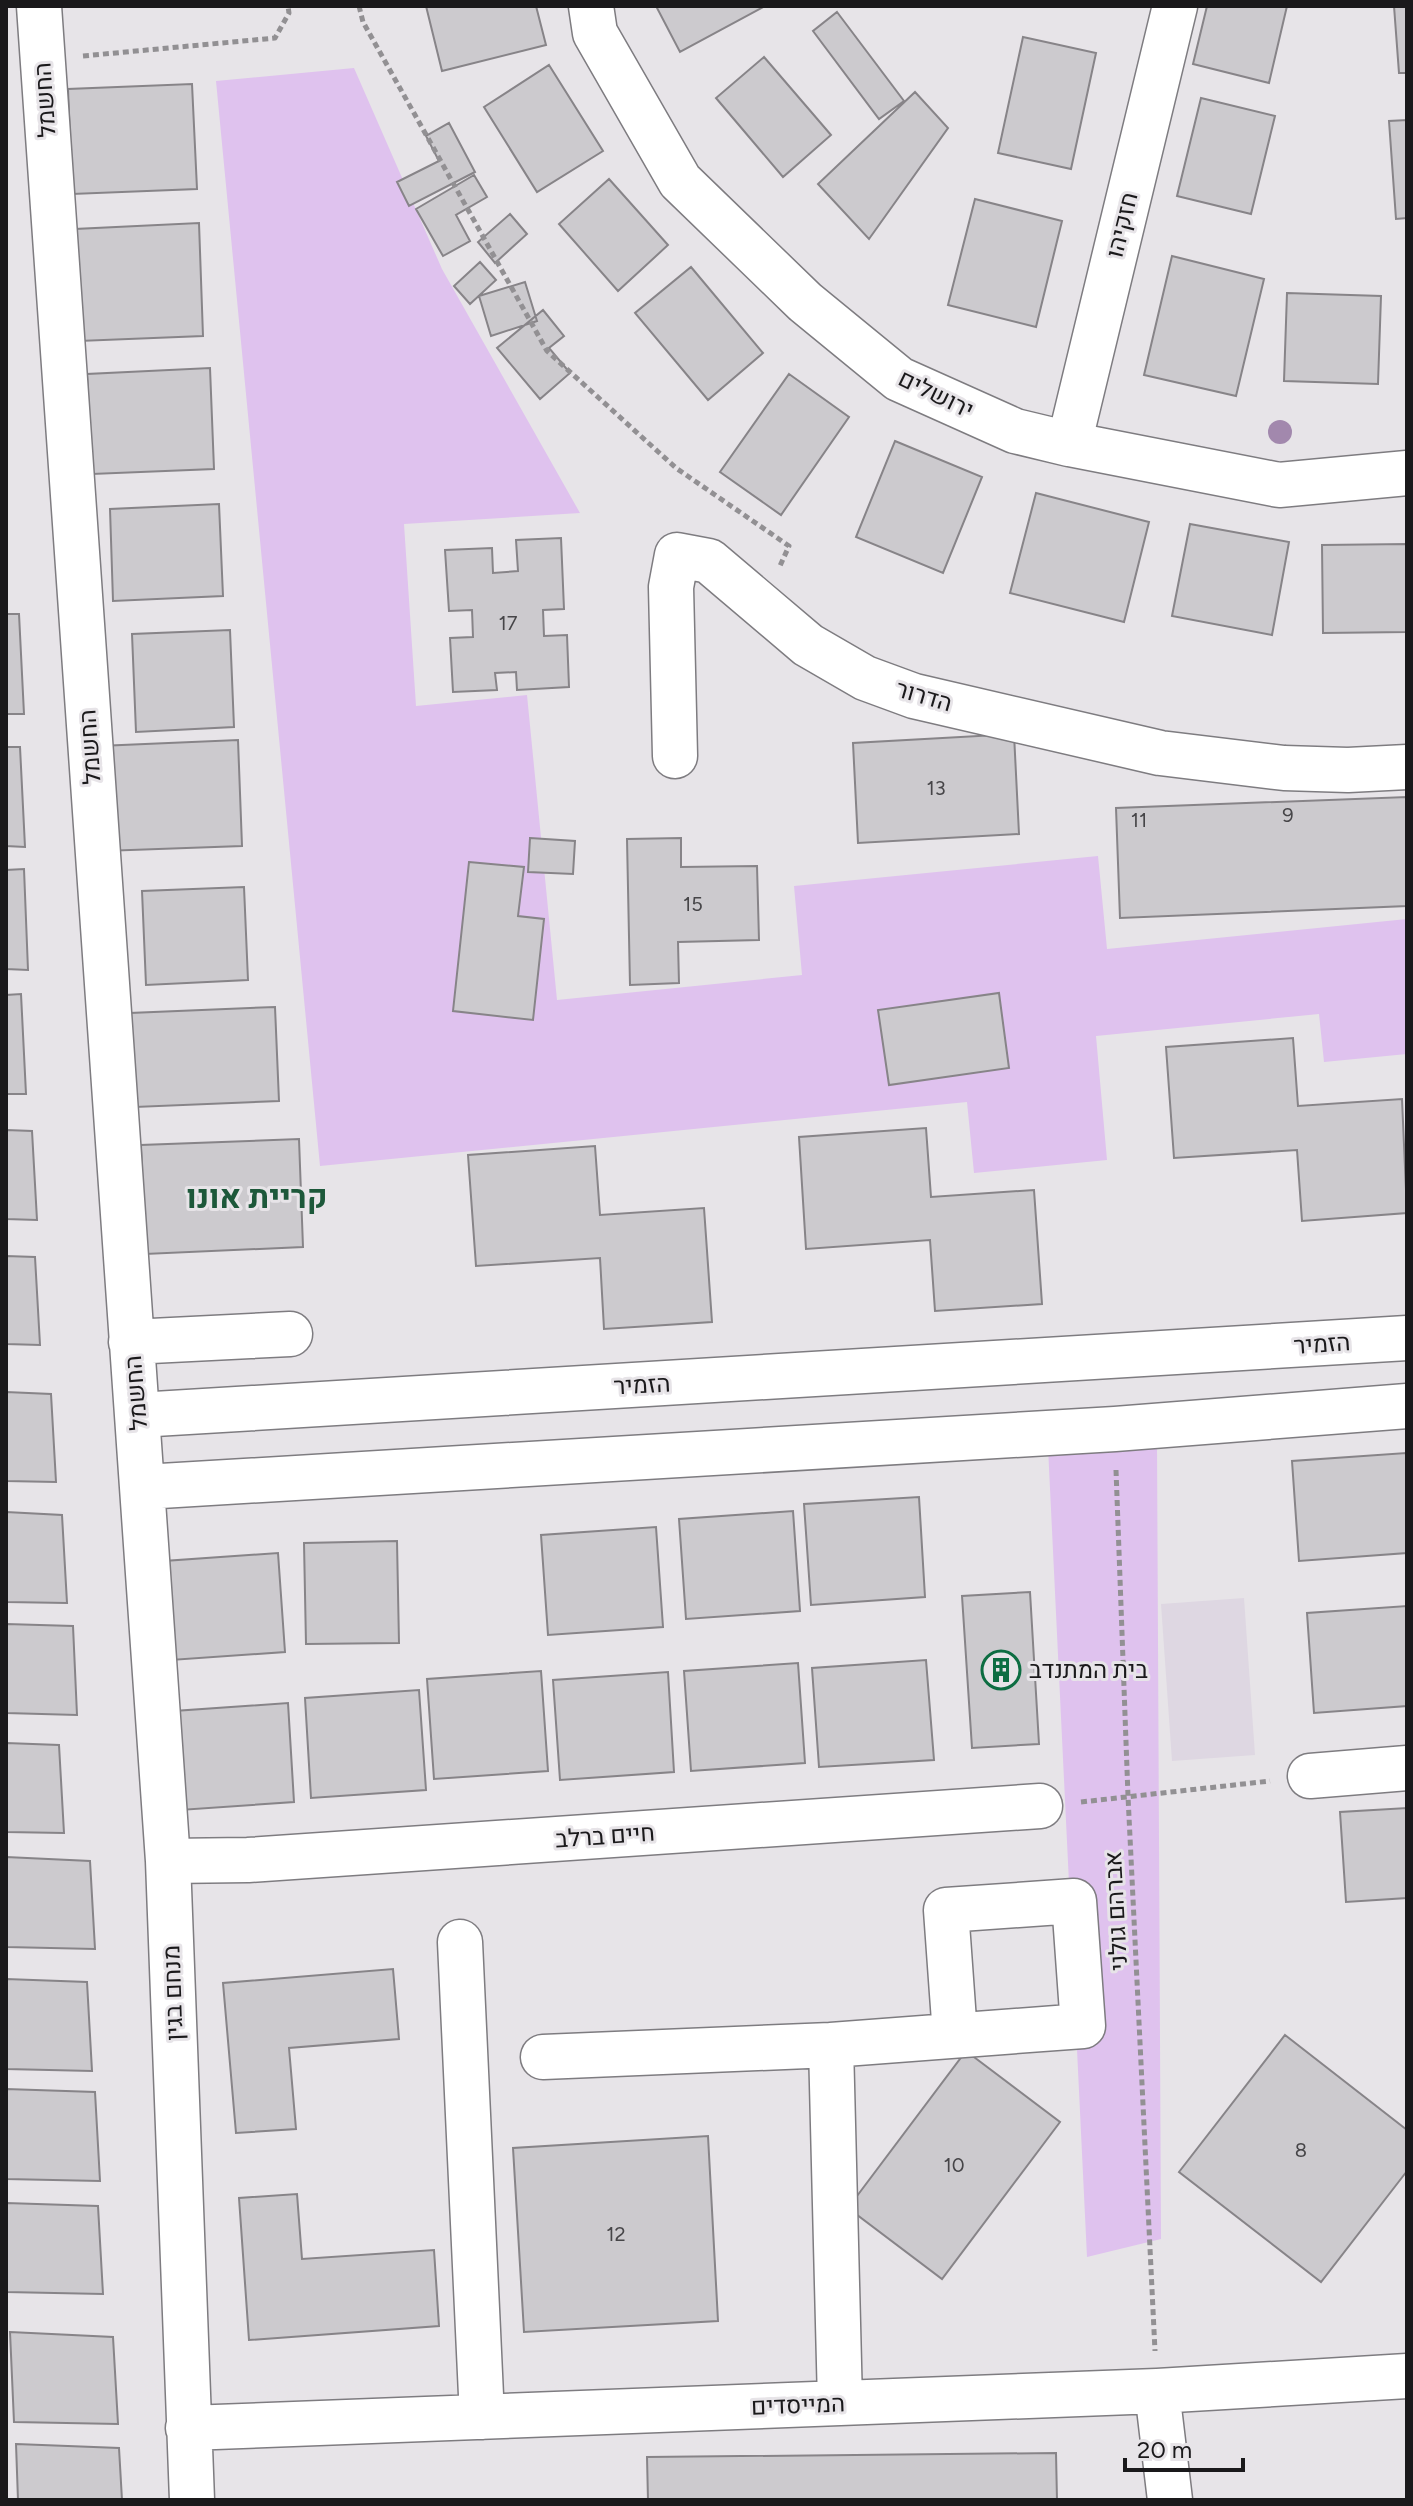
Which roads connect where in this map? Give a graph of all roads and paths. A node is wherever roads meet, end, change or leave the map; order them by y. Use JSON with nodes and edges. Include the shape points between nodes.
{"nodes":[{"id":1,"x":39,"y":6,"type":"edge"},
{"id":2,"x":288,"y":6,"type":"edge"},
{"id":3,"x":359,"y":6,"type":"edge"},
{"id":4,"x":591,"y":6,"type":"edge"},
{"id":5,"x":1175,"y":6,"type":"edge"},
{"id":6,"x":42,"y":59,"type":"junction"},
{"id":7,"x":1069,"y":444,"type":"junction"},
{"id":8,"x":1407,"y":473,"type":"edge"},
{"id":9,"x":761,"y":605,"type":"junction"},
{"id":10,"x":675,"y":756,"type":"dead end"},
{"id":11,"x":1407,"y":767,"type":"edge"},
{"id":12,"x":290,"y":1334,"type":"dead end"},
{"id":13,"x":1407,"y":1338,"type":"edge"},
{"id":14,"x":131,"y":1342,"type":"junction"},
{"id":15,"x":1237,"y":1350,"type":"junction"},
{"id":16,"x":1147,"y":1356,"type":"junction"},
{"id":17,"x":1407,"y":1406,"type":"edge"},
{"id":18,"x":138,"y":1415,"type":"junction"},
{"id":19,"x":1247,"y":1419,"type":"junction"},
{"id":20,"x":1132,"y":1428,"type":"junction"},
{"id":21,"x":144,"y":1487,"type":"junction"},
{"id":22,"x":1407,"y":1768,"type":"edge"},
{"id":23,"x":1310,"y":1776,"type":"joint"},
{"id":24,"x":1128,"y":1796,"type":"junction"},
{"id":25,"x":1040,"y":1806,"type":"joint"},
{"id":26,"x":168,"y":1861,"type":"junction"},
{"id":27,"x":460,"y":1942,"type":"dead end"},
{"id":28,"x":955,"y":2035,"type":"dead end"},
{"id":29,"x":831,"y":2045,"type":"junction"},
{"id":30,"x":543,"y":2057,"type":"dead end"},
{"id":31,"x":1407,"y":2376,"type":"edge"},
{"id":32,"x":1157,"y":2391,"type":"junction"},
{"id":33,"x":840,"y":2403,"type":"junction"},
{"id":34,"x":482,"y":2417,"type":"junction"},
{"id":35,"x":188,"y":2428,"type":"junction"},
{"id":36,"x":192,"y":2500,"type":"edge"},
{"id":37,"x":1170,"y":2500,"type":"edge"}],
"edges":[{"from":1,"to":6,"type":"street","name":"החשמל"},
{"from":2,"to":6,"type":"path","via":[[275,38]]},
{"from":3,"to":9,"type":"path","via":[[363,22],[547,351],[676,468],[789,546]]},
{"from":4,"to":7,"type":"street","name":"ירושלים","via":[[595,33],[680,181],[805,302],[899,379],[1015,431]]},
{"from":5,"to":7,"type":"street","name":"חזקיהו"},
{"from":6,"to":14,"type":"street","name":"החשמל"},
{"from":7,"to":8,"type":"street","name":"ירושלים","via":[[1279,485]]},
{"from":9,"to":10,"type":"street","name":"הדרור","via":[[709,561],[677,555],[671,587]]},
{"from":9,"to":11,"type":"street","name":"הדרור","via":[[808,645],[865,678],[914,696],[1160,753],[1284,768]]},
{"from":12,"to":14,"type":"street"},
{"from":13,"to":15,"type":"street","name":"הזמיר"},
{"from":14,"to":18,"type":"street","name":"החשמל"},
{"from":15,"to":16,"type":"street","name":"הזמיר"},
{"from":15,"to":19,"type":"street","via":[[1215,1360],[1211,1389],[1222,1411]]},
{"from":16,"to":18,"type":"street","name":"הזמיר"},
{"from":16,"to":20,"type":"street","via":[[1169,1368],[1177,1389],[1171,1415]]},
{"from":17,"to":19,"type":"street"},
{"from":18,"to":21,"type":"street","name":"החשמל"},
{"from":19,"to":20,"type":"street"},
{"from":20,"to":21,"type":"street"},
{"from":20,"to":24,"type":"path","name":"אברהם גולני"},
{"from":21,"to":26,"type":"street","name":"מנחם בגין"},
{"from":22,"to":23,"type":"street"},
{"from":23,"to":24,"type":"path"},
{"from":24,"to":25,"type":"path"},
{"from":24,"to":32,"type":"path","name":"אברהם גולני"},
{"from":25,"to":26,"type":"street","name":"חיים ברלב","via":[[248,1860]]},
{"from":26,"to":35,"type":"street","name":"מנחם בגין"},
{"from":27,"to":34,"type":"street"},
{"from":28,"to":29,"type":"street"},
{"from":29,"to":30,"type":"street"},
{"from":29,"to":33,"type":"street"},
{"from":31,"to":32,"type":"street","name":"המייסדים"},
{"from":32,"to":33,"type":"street","name":"המייסדים"},
{"from":32,"to":37,"type":"street"},
{"from":33,"to":34,"type":"street","name":"המייסדים"},
{"from":34,"to":35,"type":"street","name":"המייסדים"},
{"from":35,"to":36,"type":"street","name":"מנחם בגין"}]}
